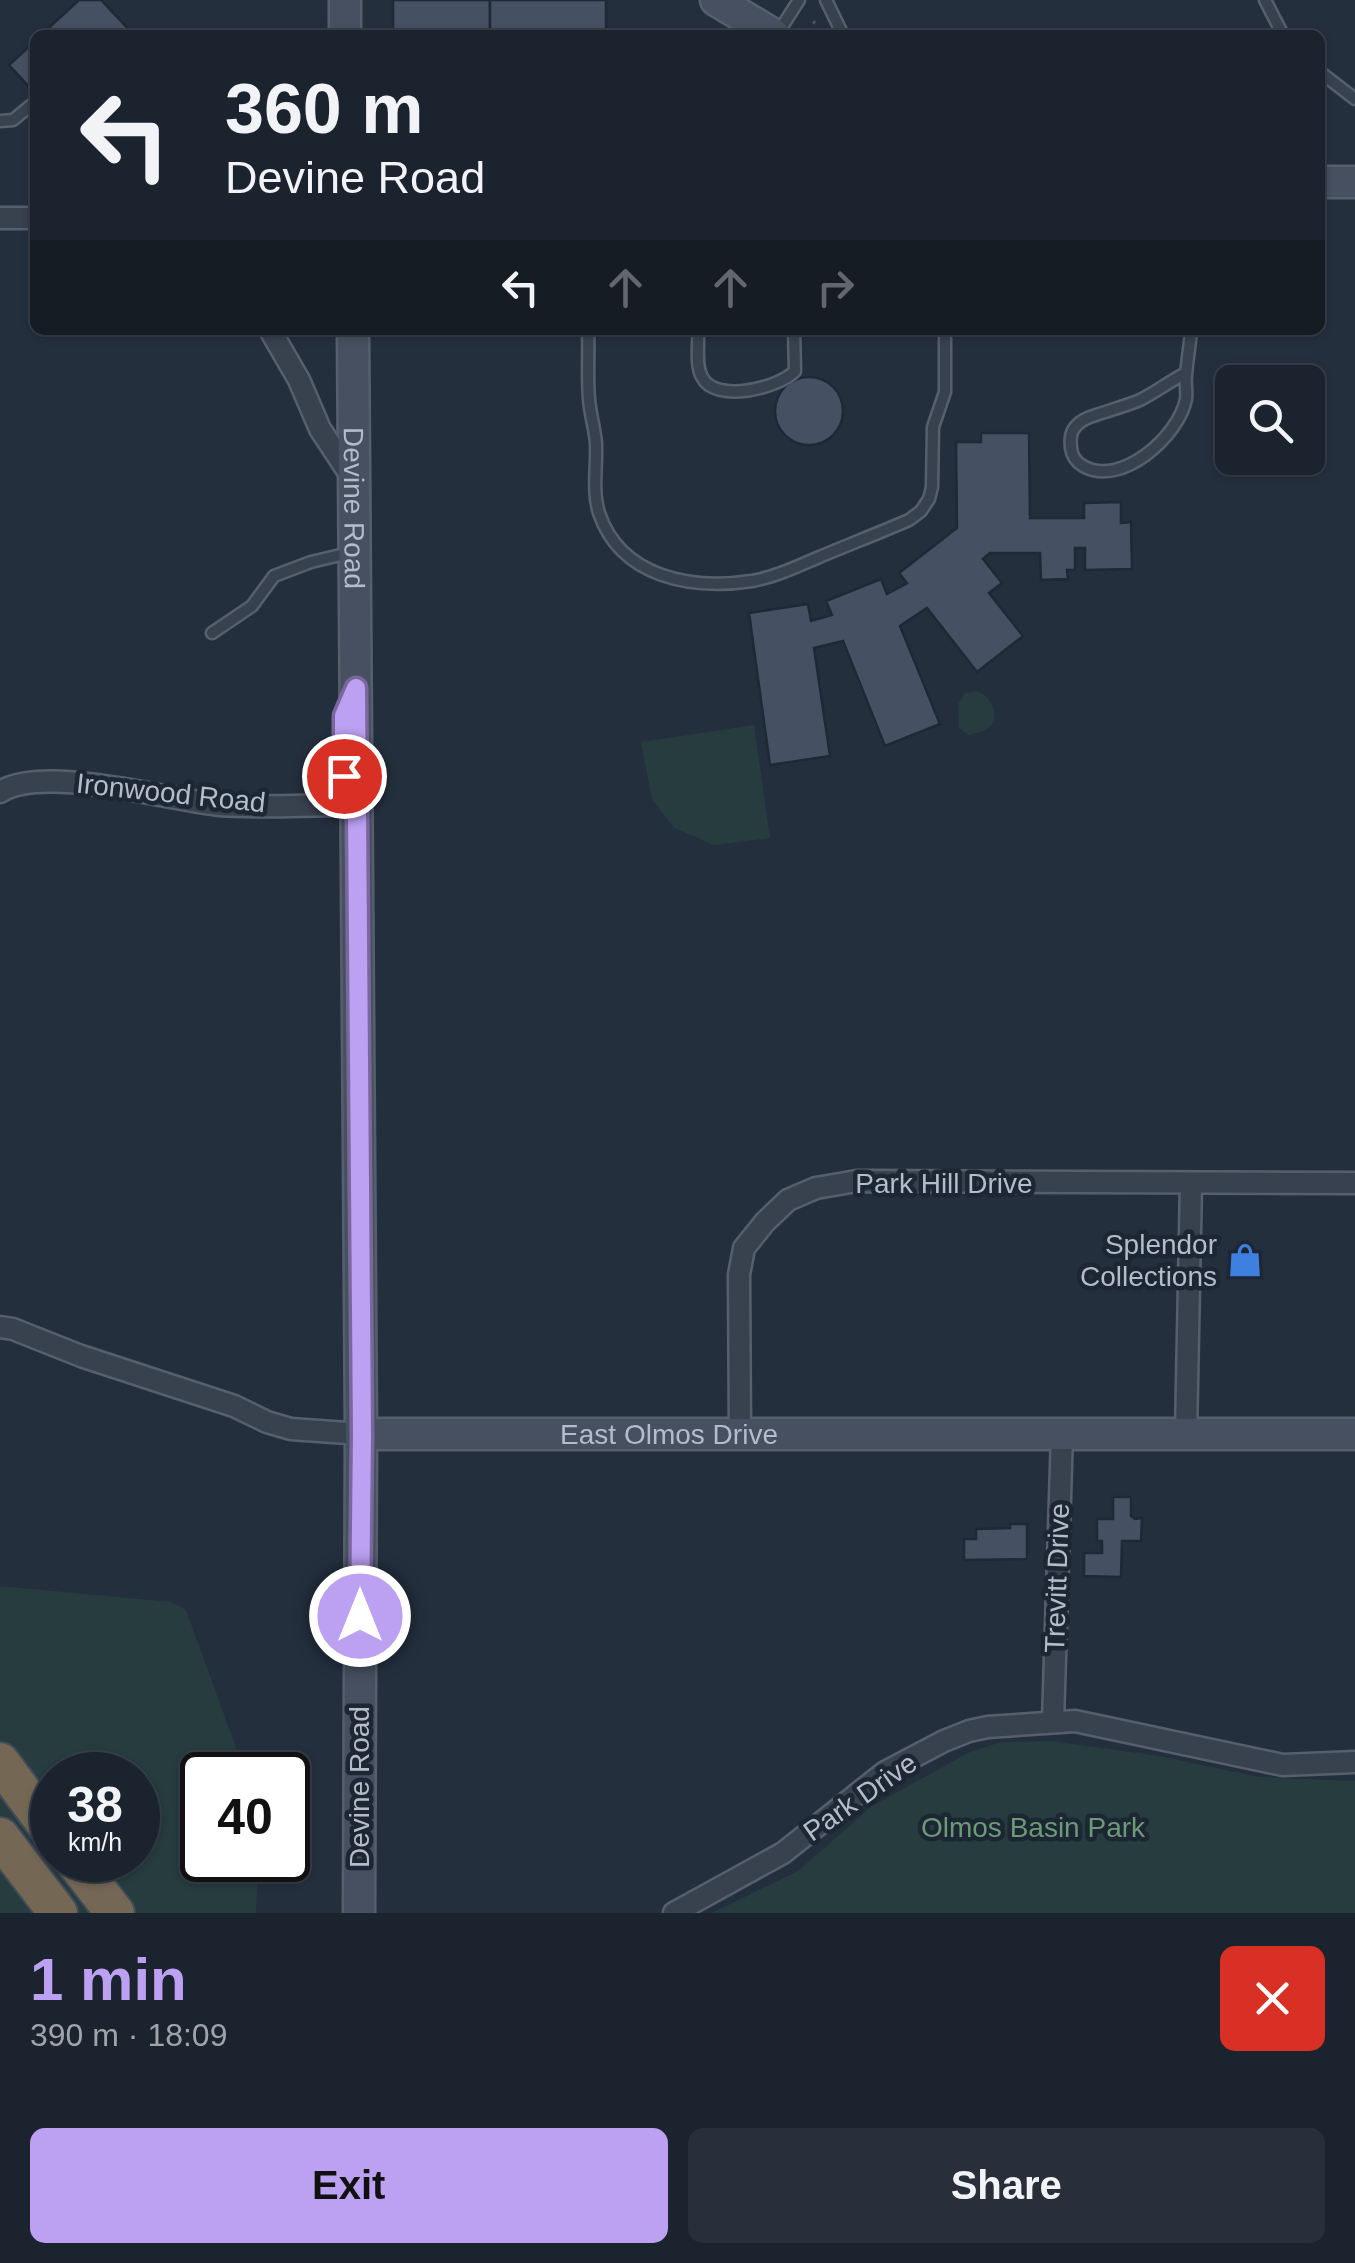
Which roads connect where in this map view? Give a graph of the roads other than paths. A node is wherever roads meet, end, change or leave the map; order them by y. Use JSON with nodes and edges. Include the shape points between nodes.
{"nodes":[{"id":1,"x":345,"y":0,"type":"edge"},
{"id":2,"x":716,"y":0,"type":"edge"},
{"id":3,"x":799,"y":0,"type":"edge"},
{"id":4,"x":826,"y":0,"type":"edge"},
{"id":5,"x":1265,"y":0,"type":"edge"},
{"id":6,"x":346,"y":30,"type":"edge"},
{"id":7,"x":767,"y":30,"type":"edge"},
{"id":8,"x":778,"y":30,"type":"edge"},
{"id":9,"x":841,"y":30,"type":"edge"},
{"id":10,"x":1280,"y":30,"type":"edge"},
{"id":11,"x":1325,"y":76,"type":"edge"},
{"id":12,"x":1355,"y":99,"type":"edge"},
{"id":13,"x":30,"y":106,"type":"edge"},
{"id":14,"x":0,"y":121,"type":"edge"},
{"id":15,"x":1325,"y":182,"type":"edge"},
{"id":16,"x":1355,"y":182,"type":"edge"},
{"id":17,"x":0,"y":218,"type":"edge"},
{"id":18,"x":30,"y":218,"type":"edge"},
{"id":19,"x":273,"y":335,"type":"edge"},
{"id":20,"x":353,"y":335,"type":"edge"},
{"id":21,"x":588,"y":335,"type":"edge"},
{"id":22,"x":698,"y":335,"type":"edge"},
{"id":23,"x":794,"y":335,"type":"edge"},
{"id":24,"x":944,"y":335,"type":"edge"},
{"id":25,"x":1191,"y":335,"type":"edge"},
{"id":26,"x":1186,"y":373,"type":"junction"},
{"id":27,"x":354,"y":481,"type":"junction"},
{"id":28,"x":355,"y":553,"type":"junction"},
{"id":29,"x":212,"y":633,"type":"dead end"},
{"id":30,"x":356,"y":688,"type":"junction"},
{"id":31,"x":0,"y":792,"type":"edge"},
{"id":32,"x":344,"y":805,"type":"junction"},
{"id":33,"x":358,"y":1001,"type":"junction"},
{"id":34,"x":1355,"y":1182,"type":"edge"},
{"id":35,"x":1191,"y":1183,"type":"junction"},
{"id":36,"x":0,"y":1328,"type":"edge"},
{"id":37,"x":362,"y":1434,"type":"junction"},
{"id":38,"x":740,"y":1434,"type":"junction"},
{"id":39,"x":1062,"y":1434,"type":"junction"},
{"id":40,"x":1186,"y":1434,"type":"junction"},
{"id":41,"x":1355,"y":1434,"type":"edge"},
{"id":42,"x":1053,"y":1721,"type":"junction"},
{"id":43,"x":0,"y":1762,"type":"edge"},
{"id":44,"x":1355,"y":1762,"type":"edge"},
{"id":45,"x":30,"y":1802,"type":"edge"},
{"id":46,"x":0,"y":1838,"type":"edge"},
{"id":47,"x":91,"y":1882,"type":"edge"},
{"id":48,"x":58,"y":1913,"type":"edge"},
{"id":49,"x":115,"y":1913,"type":"edge"},
{"id":50,"x":359,"y":1913,"type":"edge"},
{"id":51,"x":674,"y":1913,"type":"edge"}],
"edges":[{"from":1,"to":6,"type":"street"},
{"from":2,"to":7,"type":"street"},
{"from":3,"to":8,"type":"lane"},
{"from":4,"to":9,"type":"lane"},
{"from":5,"to":10,"type":"lane"},
{"from":11,"to":12,"type":"lane"},
{"from":13,"to":14,"type":"lane"},
{"from":15,"to":16,"type":"street"},
{"from":17,"to":18,"type":"street"},
{"from":19,"to":27,"type":"street"},
{"from":20,"to":27,"type":"street","name":"Devine Road"},
{"from":21,"to":24,"type":"lane","via":[[596,495],[605,527],[641,567],[708,583],[779,574],[921,511],[932,487],[933,426],[945,392]]},
{"from":22,"to":23,"type":"lane","via":[[699,374],[706,384],[754,390],[795,371]]},
{"from":25,"to":26,"type":"lane"},
{"from":26,"to":26,"type":"lane","via":[[1076,424],[1075,461],[1100,472],[1115,470],[1160,443],[1186,400]]},
{"from":27,"to":28,"type":"street","name":"Devine Road"},
{"from":28,"to":29,"type":"lane","via":[[280,572],[252,606]]},
{"from":28,"to":30,"type":"street","name":"Devine Road"},
{"from":30,"to":32,"type":"street","name":"Devine Road","via":[[344,716]]},
{"from":30,"to":33,"type":"street","name":"Devine Road"},
{"from":31,"to":32,"type":"street","name":"Ironwood Road","via":[[11,785],[69,781],[222,805]]},
{"from":32,"to":33,"type":"street","name":"Devine Road","via":[[344,962]]},
{"from":33,"to":37,"type":"street","name":"Devine Road"},
{"from":34,"to":35,"type":"street","name":"Park Hill Drive"},
{"from":35,"to":38,"type":"street","name":"Park Hill Drive","via":[[857,1181],[788,1200],[744,1248]]},
{"from":35,"to":40,"type":"street"},
{"from":36,"to":37,"type":"street","name":"East Olmos Drive","via":[[267,1422]]},
{"from":37,"to":38,"type":"street","name":"East Olmos Drive"},
{"from":37,"to":50,"type":"street","name":"Devine Road"},
{"from":38,"to":39,"type":"street","name":"East Olmos Drive"},
{"from":39,"to":40,"type":"street","name":"East Olmos Drive"},
{"from":39,"to":42,"type":"street","name":"Trevitt Drive"},
{"from":40,"to":41,"type":"street","name":"East Olmos Drive"},
{"from":42,"to":44,"type":"street","name":"Park Drive","via":[[1283,1765]]},
{"from":42,"to":51,"type":"street","name":"Park Drive","via":[[968,1731],[944,1741],[886,1772],[783,1853]]},
{"from":43,"to":45,"type":"highway"},
{"from":46,"to":48,"type":"highway"},
{"from":47,"to":49,"type":"highway"}]}
